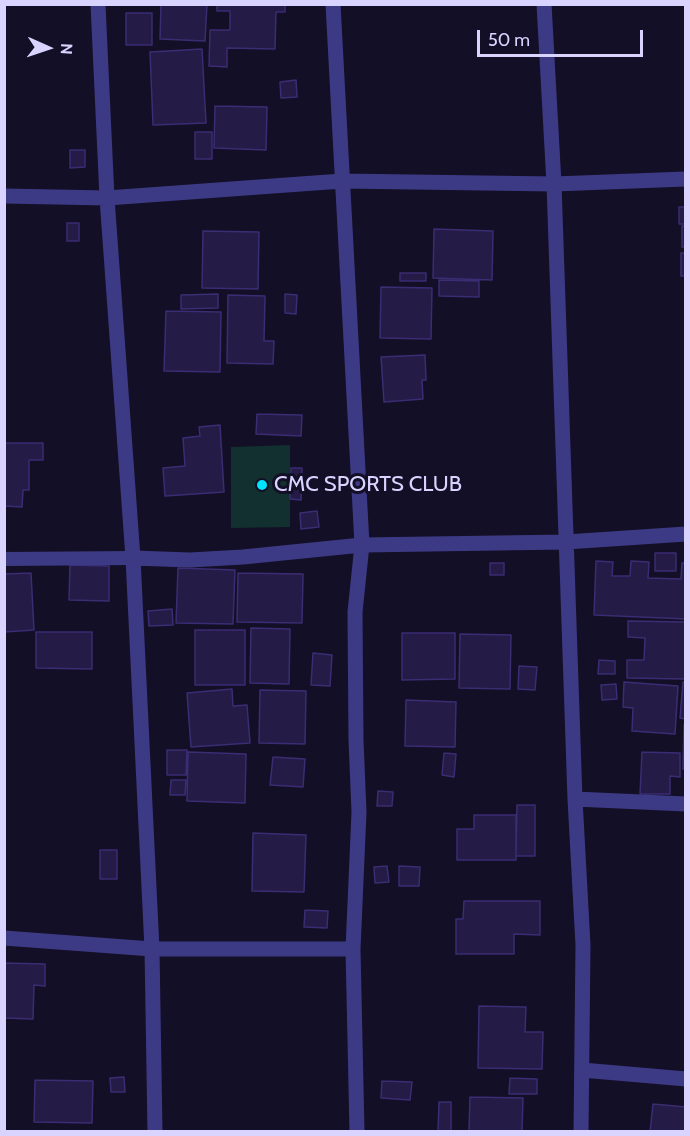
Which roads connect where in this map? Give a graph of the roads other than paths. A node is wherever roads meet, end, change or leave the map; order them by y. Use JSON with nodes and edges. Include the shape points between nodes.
{"nodes":[{"id":1,"x":98,"y":4,"type":"edge"},
{"id":2,"x":333,"y":4,"type":"edge"},
{"id":3,"x":544,"y":4,"type":"edge"},
{"id":4,"x":686,"y":179,"type":"edge"},
{"id":5,"x":342,"y":181,"type":"junction"},
{"id":6,"x":554,"y":184,"type":"junction"},
{"id":7,"x":4,"y":196,"type":"edge"},
{"id":8,"x":108,"y":198,"type":"junction"},
{"id":9,"x":686,"y":534,"type":"edge"},
{"id":10,"x":566,"y":542,"type":"junction"},
{"id":11,"x":362,"y":545,"type":"junction"},
{"id":12,"x":133,"y":558,"type":"junction"},
{"id":13,"x":4,"y":559,"type":"edge"},
{"id":14,"x":575,"y":799,"type":"junction"},
{"id":15,"x":686,"y":804,"type":"edge"},
{"id":16,"x":4,"y":938,"type":"edge"},
{"id":17,"x":152,"y":949,"type":"junction"},
{"id":18,"x":353,"y":950,"type":"junction"},
{"id":19,"x":582,"y":1070,"type":"junction"},
{"id":20,"x":686,"y":1079,"type":"edge"},
{"id":21,"x":155,"y":1131,"type":"edge"},
{"id":22,"x":357,"y":1131,"type":"edge"},
{"id":23,"x":581,"y":1131,"type":"edge"}],
"edges":[{"from":1,"to":8,"type":"street"},
{"from":2,"to":5,"type":"street"},
{"from":3,"to":6,"type":"street"},
{"from":4,"to":6,"type":"street"},
{"from":5,"to":6,"type":"street"},
{"from":5,"to":8,"type":"street"},
{"from":5,"to":11,"type":"street"},
{"from":6,"to":10,"type":"street"},
{"from":7,"to":8,"type":"street"},
{"from":8,"to":12,"type":"street"},
{"from":9,"to":10,"type":"street"},
{"from":10,"to":11,"type":"street"},
{"from":10,"to":14,"type":"street"},
{"from":11,"to":12,"type":"street","via":[[243,557]]},
{"from":11,"to":18,"type":"street","via":[[355,612],[359,812]]},
{"from":12,"to":13,"type":"lane"},
{"from":12,"to":17,"type":"street"},
{"from":14,"to":15,"type":"street"},
{"from":14,"to":19,"type":"street","via":[[583,945]]},
{"from":16,"to":17,"type":"street"},
{"from":17,"to":18,"type":"street"},
{"from":17,"to":21,"type":"street"},
{"from":18,"to":22,"type":"street"},
{"from":19,"to":20,"type":"street"},
{"from":19,"to":23,"type":"street"}]}
